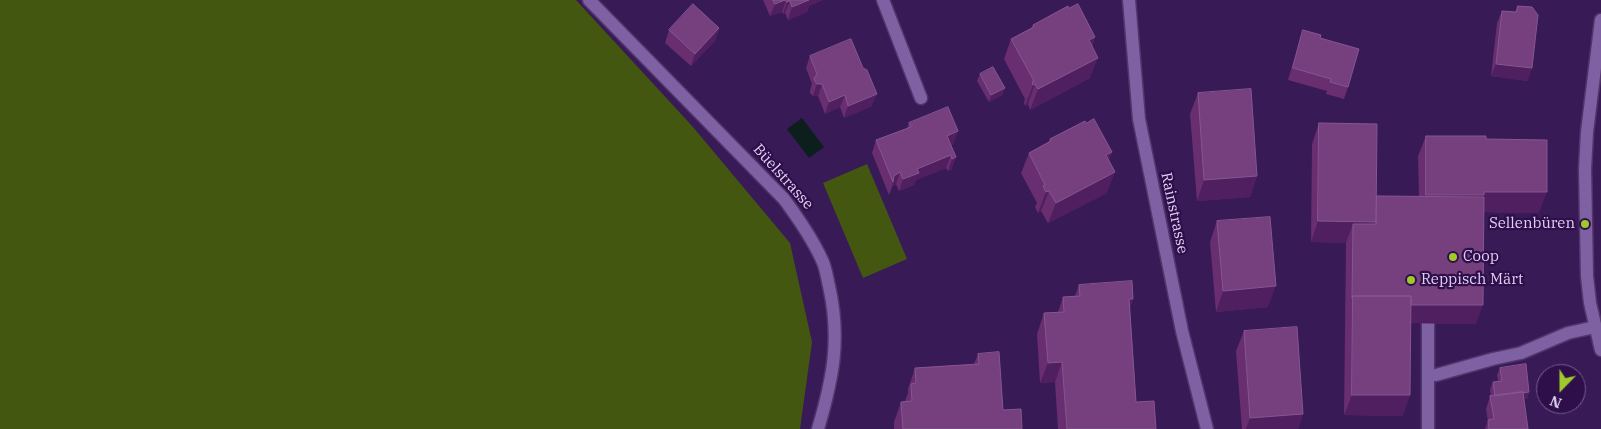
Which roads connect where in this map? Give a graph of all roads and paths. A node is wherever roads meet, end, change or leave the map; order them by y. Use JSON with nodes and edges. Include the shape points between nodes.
{"nodes":[{"id":1,"x":589,"y":0,"type":"edge"},
{"id":2,"x":882,"y":0,"type":"edge"},
{"id":3,"x":1129,"y":0,"type":"edge"},
{"id":4,"x":1601,"y":20,"type":"edge"},
{"id":5,"x":921,"y":98,"type":"dead end"},
{"id":6,"x":1428,"y":295,"type":"edge"},
{"id":7,"x":1595,"y":327,"type":"junction"},
{"id":8,"x":1601,"y":350,"type":"edge"},
{"id":9,"x":1436,"y":375,"type":"dead end"},
{"id":10,"x":818,"y":429,"type":"edge"},
{"id":11,"x":1207,"y":429,"type":"edge"},
{"id":12,"x":1428,"y":429,"type":"edge"}],
"edges":[{"from":1,"to":10,"type":"street","name":"Büelstrasse","via":[[784,199],[823,262],[833,305],[835,349],[830,390]]},
{"from":2,"to":5,"type":"street"},
{"from":3,"to":11,"type":"street","name":"Rainstrasse","via":[[1139,119],[1182,331]]},
{"from":4,"to":7,"type":"street","via":[[1585,169],[1587,276]]},
{"from":6,"to":12,"type":"street"},
{"from":7,"to":8,"type":"street"},
{"from":7,"to":9,"type":"street","via":[[1568,333],[1521,353]]}]}
